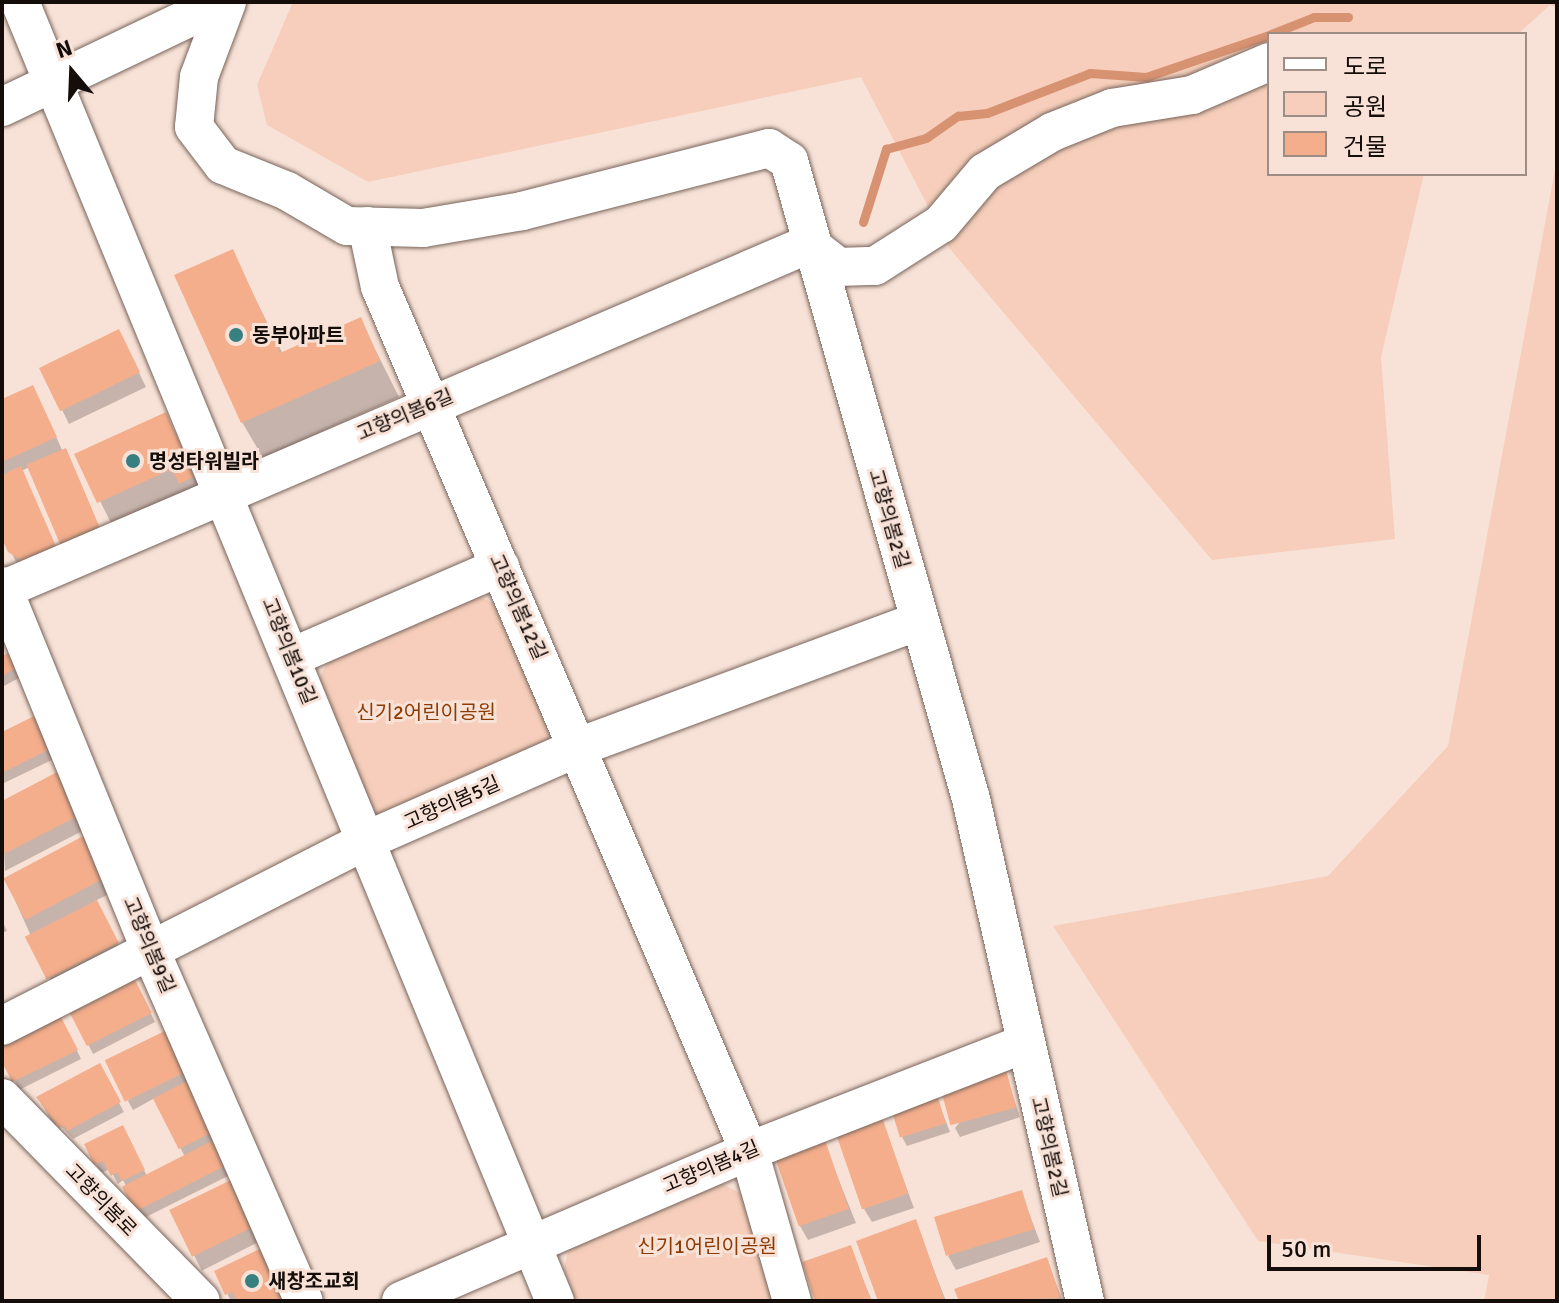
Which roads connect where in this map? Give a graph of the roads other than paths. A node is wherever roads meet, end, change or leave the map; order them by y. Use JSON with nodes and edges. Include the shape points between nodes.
{"nodes":[{"id":1,"x":20,"y":2,"type":"edge"},
{"id":2,"x":224,"y":2,"type":"edge"},
{"id":3,"x":1267,"y":63,"type":"edge"},
{"id":4,"x":54,"y":86,"type":"junction"},
{"id":5,"x":2,"y":107,"type":"edge"},
{"id":6,"x":367,"y":226,"type":"junction"},
{"id":7,"x":809,"y":244,"type":"junction"},
{"id":8,"x":429,"y":404,"type":"junction"},
{"id":9,"x":223,"y":494,"type":"junction"},
{"id":10,"x":500,"y":567,"type":"junction"},
{"id":11,"x":2,"y":588,"type":"edge"},
{"id":12,"x":919,"y":621,"type":"junction"},
{"id":13,"x":292,"y":657,"type":"junction"},
{"id":14,"x":581,"y":746,"type":"junction"},
{"id":15,"x":365,"y":841,"type":"junction"},
{"id":16,"x":149,"y":947,"type":"junction"},
{"id":17,"x":2,"y":1026,"type":"edge"},
{"id":18,"x":1024,"y":1044,"type":"junction"},
{"id":19,"x":2,"y":1098,"type":"edge"},
{"id":20,"x":749,"y":1151,"type":"junction"},
{"id":21,"x":532,"y":1241,"type":"junction"},
{"id":22,"x":201,"y":1301,"type":"edge"},
{"id":23,"x":304,"y":1301,"type":"edge"},
{"id":24,"x":401,"y":1301,"type":"edge"},
{"id":25,"x":555,"y":1301,"type":"edge"},
{"id":26,"x":792,"y":1301,"type":"edge"},
{"id":27,"x":1085,"y":1301,"type":"edge"}],
"edges":[{"from":1,"to":4,"type":"street","name":"고향의봄10길"},
{"from":2,"to":4,"type":"street"},
{"from":2,"to":6,"type":"street","via":[[199,77],[194,127],[223,165],[287,191],[347,226]]},
{"from":3,"to":7,"type":"street","via":[[1192,95],[1112,108],[1052,132],[985,172],[941,224],[875,266],[838,267]]},
{"from":4,"to":5,"type":"street"},
{"from":4,"to":9,"type":"street","name":"고향의봄10길"},
{"from":6,"to":7,"type":"street","name":"고향의봄2길","via":[[423,228],[522,211],[769,148],[789,161]]},
{"from":6,"to":8,"type":"street","name":"고향의봄12길","via":[[380,287]]},
{"from":7,"to":8,"type":"street","name":"고향의봄6길"},
{"from":7,"to":12,"type":"street","name":"고향의봄2길"},
{"from":8,"to":9,"type":"street","name":"고향의봄6길"},
{"from":8,"to":10,"type":"street","name":"고향의봄12길"},
{"from":9,"to":11,"type":"street","name":"고향의봄6길"},
{"from":9,"to":13,"type":"street","name":"고향의봄10길"},
{"from":10,"to":13,"type":"street"},
{"from":10,"to":14,"type":"street","name":"고향의봄12길"},
{"from":11,"to":16,"type":"street","name":"고향의봄9길"},
{"from":12,"to":14,"type":"street","name":"고향의봄5길"},
{"from":12,"to":18,"type":"street","name":"고향의봄2길","via":[[971,799]]},
{"from":13,"to":15,"type":"street","name":"고향의봄10길"},
{"from":14,"to":15,"type":"street","name":"고향의봄5길"},
{"from":14,"to":20,"type":"street","name":"고향의봄12길"},
{"from":15,"to":16,"type":"street","name":"고향의봄5길"},
{"from":15,"to":21,"type":"street","name":"고향의봄10길"},
{"from":16,"to":17,"type":"street","name":"고향의봄5길"},
{"from":16,"to":23,"type":"street","name":"고향의봄9길"},
{"from":18,"to":20,"type":"street","name":"고향의봄4길"},
{"from":18,"to":27,"type":"street","name":"고향의봄2길"},
{"from":19,"to":22,"type":"street","name":"고향의봄로"},
{"from":20,"to":21,"type":"street","name":"고향의봄4길"},
{"from":20,"to":26,"type":"street","name":"고향의봄12길"},
{"from":21,"to":24,"type":"street","name":"고향의봄4길"},
{"from":21,"to":25,"type":"street","name":"고향의봄10길"}]}
